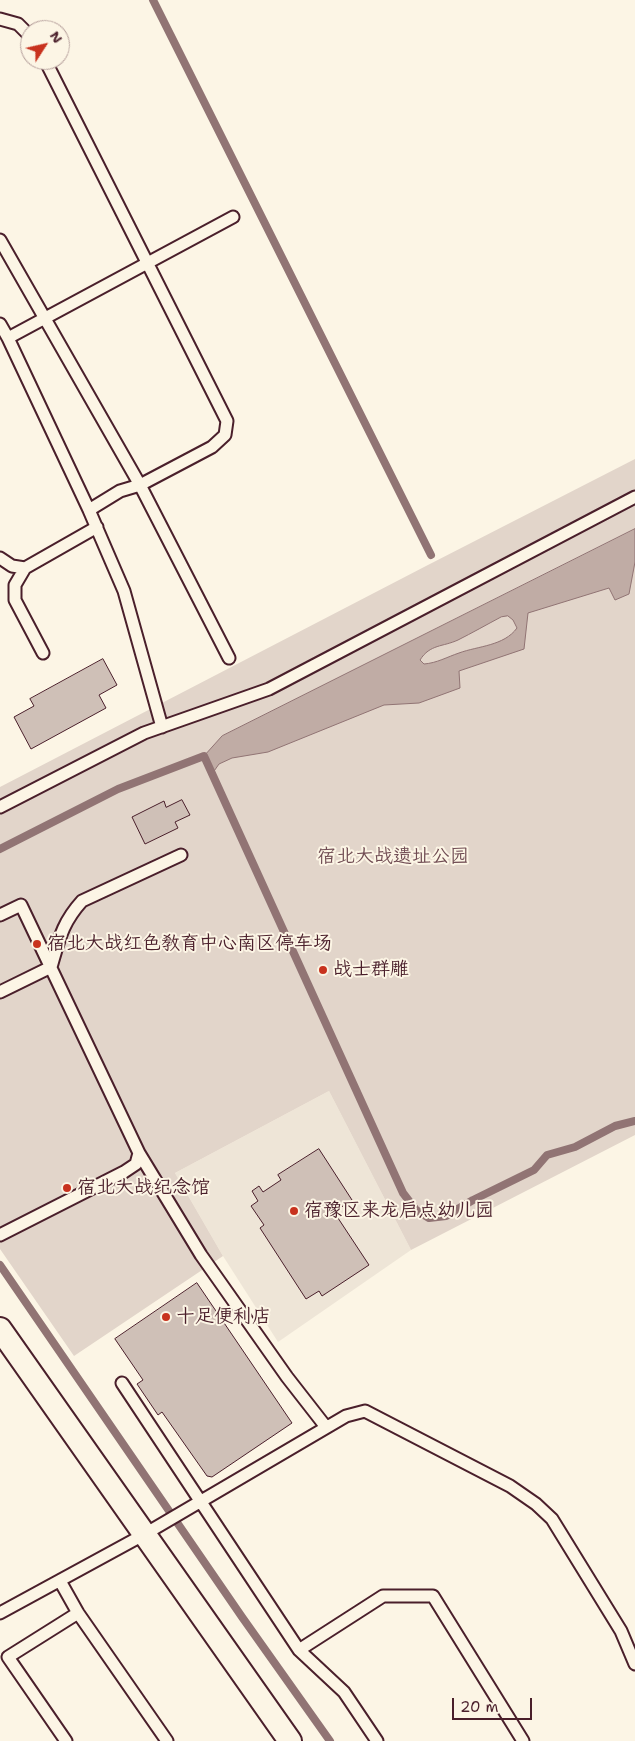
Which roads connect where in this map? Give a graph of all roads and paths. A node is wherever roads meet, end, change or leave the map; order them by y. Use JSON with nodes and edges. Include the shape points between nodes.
{"nodes":[{"id":1,"x":0,"y":19,"type":"edge"},
{"id":2,"x":20,"y":26,"type":"edge"},
{"id":3,"x":50,"y":70,"type":"edge"},
{"id":4,"x":233,"y":217,"type":"dead end"},
{"id":5,"x":0,"y":240,"type":"edge"},
{"id":6,"x":148,"y":263,"type":"junction"},
{"id":7,"x":45,"y":318,"type":"junction"},
{"id":8,"x":0,"y":324,"type":"edge"},
{"id":9,"x":8,"y":338,"type":"junction"},
{"id":10,"x":140,"y":485,"type":"junction"},
{"id":11,"x":635,"y":496,"type":"edge"},
{"id":12,"x":89,"y":510,"type":"junction"},
{"id":13,"x":97,"y":528,"type":"junction"},
{"id":14,"x":0,"y":558,"type":"edge"},
{"id":15,"x":25,"y":568,"type":"junction"},
{"id":16,"x":44,"y":653,"type":"dead end"},
{"id":17,"x":229,"y":658,"type":"dead end"},
{"id":18,"x":162,"y":727,"type":"junction"},
{"id":19,"x":0,"y":807,"type":"edge"},
{"id":20,"x":181,"y":855,"type":"dead end"},
{"id":21,"x":0,"y":915,"type":"edge"},
{"id":22,"x":51,"y":967,"type":"junction"},
{"id":23,"x":0,"y":992,"type":"edge"},
{"id":24,"x":140,"y":1153,"type":"junction"},
{"id":25,"x":0,"y":1235,"type":"edge"},
{"id":26,"x":0,"y":1329,"type":"edge"},
{"id":27,"x":122,"y":1383,"type":"dead end"},
{"id":28,"x":326,"y":1427,"type":"junction"},
{"id":29,"x":200,"y":1502,"type":"junction"},
{"id":30,"x":153,"y":1529,"type":"junction"},
{"id":31,"x":60,"y":1581,"type":"junction"},
{"id":32,"x":0,"y":1613,"type":"edge"},
{"id":33,"x":78,"y":1613,"type":"junction"},
{"id":34,"x":299,"y":1650,"type":"junction"},
{"id":35,"x":635,"y":1664,"type":"edge"},
{"id":36,"x":66,"y":1741,"type":"edge"},
{"id":37,"x":168,"y":1741,"type":"edge"},
{"id":38,"x":290,"y":1741,"type":"edge"},
{"id":39,"x":377,"y":1741,"type":"edge"},
{"id":40,"x":523,"y":1741,"type":"edge"}],
"edges":[{"from":1,"to":2,"type":"lane"},
{"from":3,"to":6,"type":"lane"},
{"from":4,"to":6,"type":"lane"},
{"from":5,"to":7,"type":"lane"},
{"from":6,"to":7,"type":"lane"},
{"from":6,"to":10,"type":"lane","via":[[227,421],[225,434],[212,447]]},
{"from":7,"to":9,"type":"lane"},
{"from":7,"to":10,"type":"lane"},
{"from":8,"to":9,"type":"lane"},
{"from":9,"to":12,"type":"lane"},
{"from":10,"to":12,"type":"lane","via":[[120,491]]},
{"from":10,"to":17,"type":"lane"},
{"from":11,"to":18,"type":"lane","via":[[269,689]]},
{"from":12,"to":13,"type":"lane"},
{"from":13,"to":15,"type":"lane"},
{"from":13,"to":18,"type":"lane","via":[[124,591]]},
{"from":14,"to":15,"type":"lane","via":[[12,566]]},
{"from":15,"to":16,"type":"lane","via":[[15,585],[15,600]]},
{"from":18,"to":19,"type":"lane","via":[[144,733]]},
{"from":20,"to":22,"type":"lane","via":[[82,901],[62,929]]},
{"from":21,"to":22,"type":"lane","via":[[21,905]]},
{"from":22,"to":23,"type":"lane"},
{"from":22,"to":24,"type":"lane"},
{"from":24,"to":25,"type":"lane","via":[[136,1164],[124,1172]]},
{"from":24,"to":28,"type":"lane","via":[[200,1254]]},
{"from":26,"to":30,"type":"street"},
{"from":27,"to":29,"type":"lane"},
{"from":28,"to":29,"type":"lane"},
{"from":28,"to":35,"type":"lane","via":[[346,1416],[365,1411],[510,1486],[536,1504],[552,1519],[621,1630]]},
{"from":29,"to":30,"type":"lane"},
{"from":29,"to":34,"type":"lane"},
{"from":30,"to":31,"type":"lane"},
{"from":30,"to":38,"type":"street"},
{"from":31,"to":32,"type":"lane"},
{"from":31,"to":33,"type":"lane"},
{"from":33,"to":36,"type":"lane","via":[[8,1657]]},
{"from":33,"to":37,"type":"lane"},
{"from":34,"to":39,"type":"lane","via":[[344,1692]]},
{"from":34,"to":40,"type":"lane","via":[[383,1596],[433,1596]]}]}
